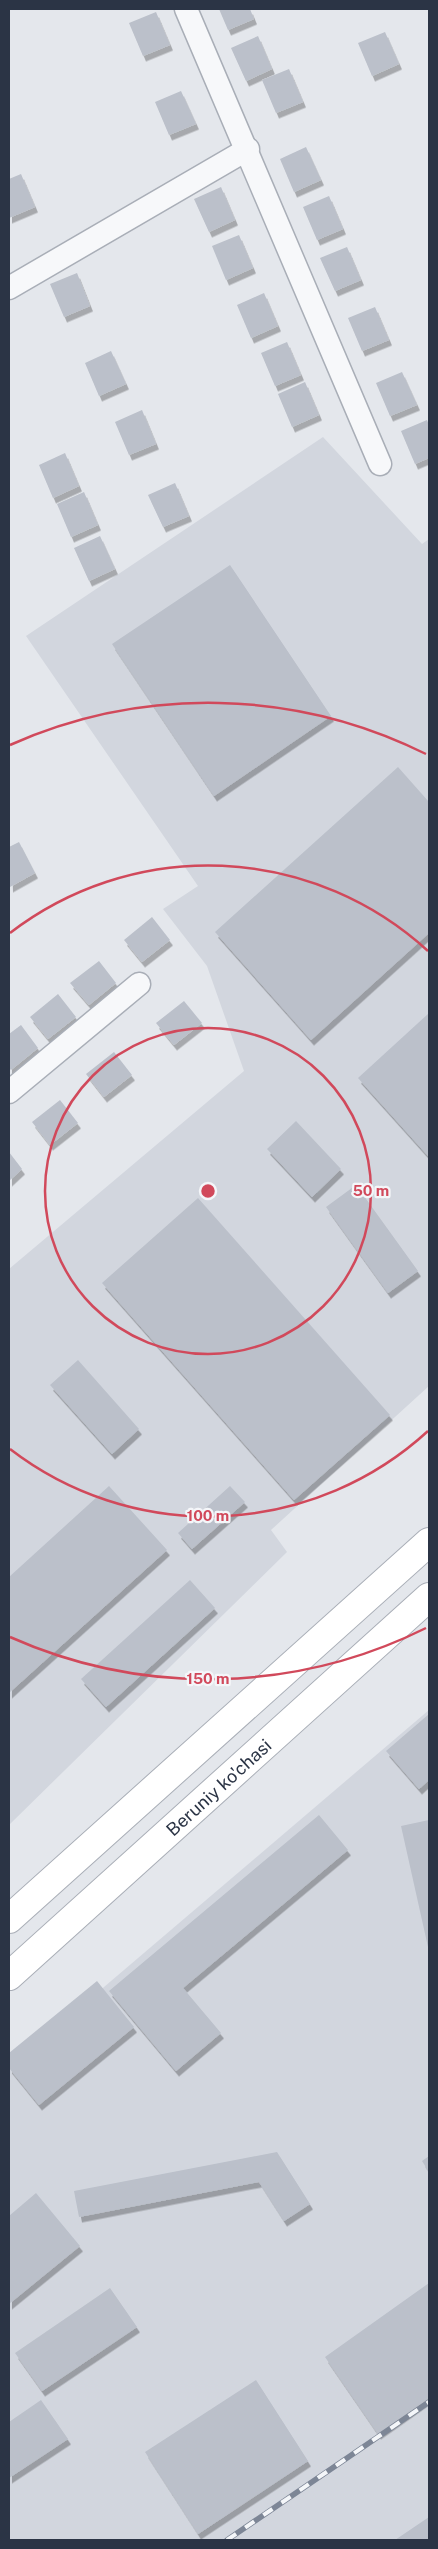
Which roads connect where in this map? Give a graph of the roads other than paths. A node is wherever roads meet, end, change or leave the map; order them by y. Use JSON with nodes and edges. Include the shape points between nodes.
{"nodes":[{"id":1,"x":186,"y":9,"type":"edge"},
{"id":2,"x":248,"y":149,"type":"junction"},
{"id":3,"x":9,"y":288,"type":"edge"},
{"id":4,"x":380,"y":464,"type":"dead end"},
{"id":5,"x":139,"y":984,"type":"dead end"},
{"id":6,"x":9,"y":1092,"type":"edge"},
{"id":7,"x":429,"y":1542,"type":"edge"},
{"id":8,"x":429,"y":1597,"type":"edge"},
{"id":9,"x":9,"y":1919,"type":"edge"},
{"id":10,"x":9,"y":1976,"type":"edge"}],
"edges":[{"from":1,"to":2,"type":"street"},
{"from":2,"to":3,"type":"street"},
{"from":2,"to":4,"type":"street"},
{"from":5,"to":6,"type":"street"},
{"from":7,"to":9,"type":"main road"},
{"from":8,"to":10,"type":"main road","name":"Beruniy ko'chasi"}]}
